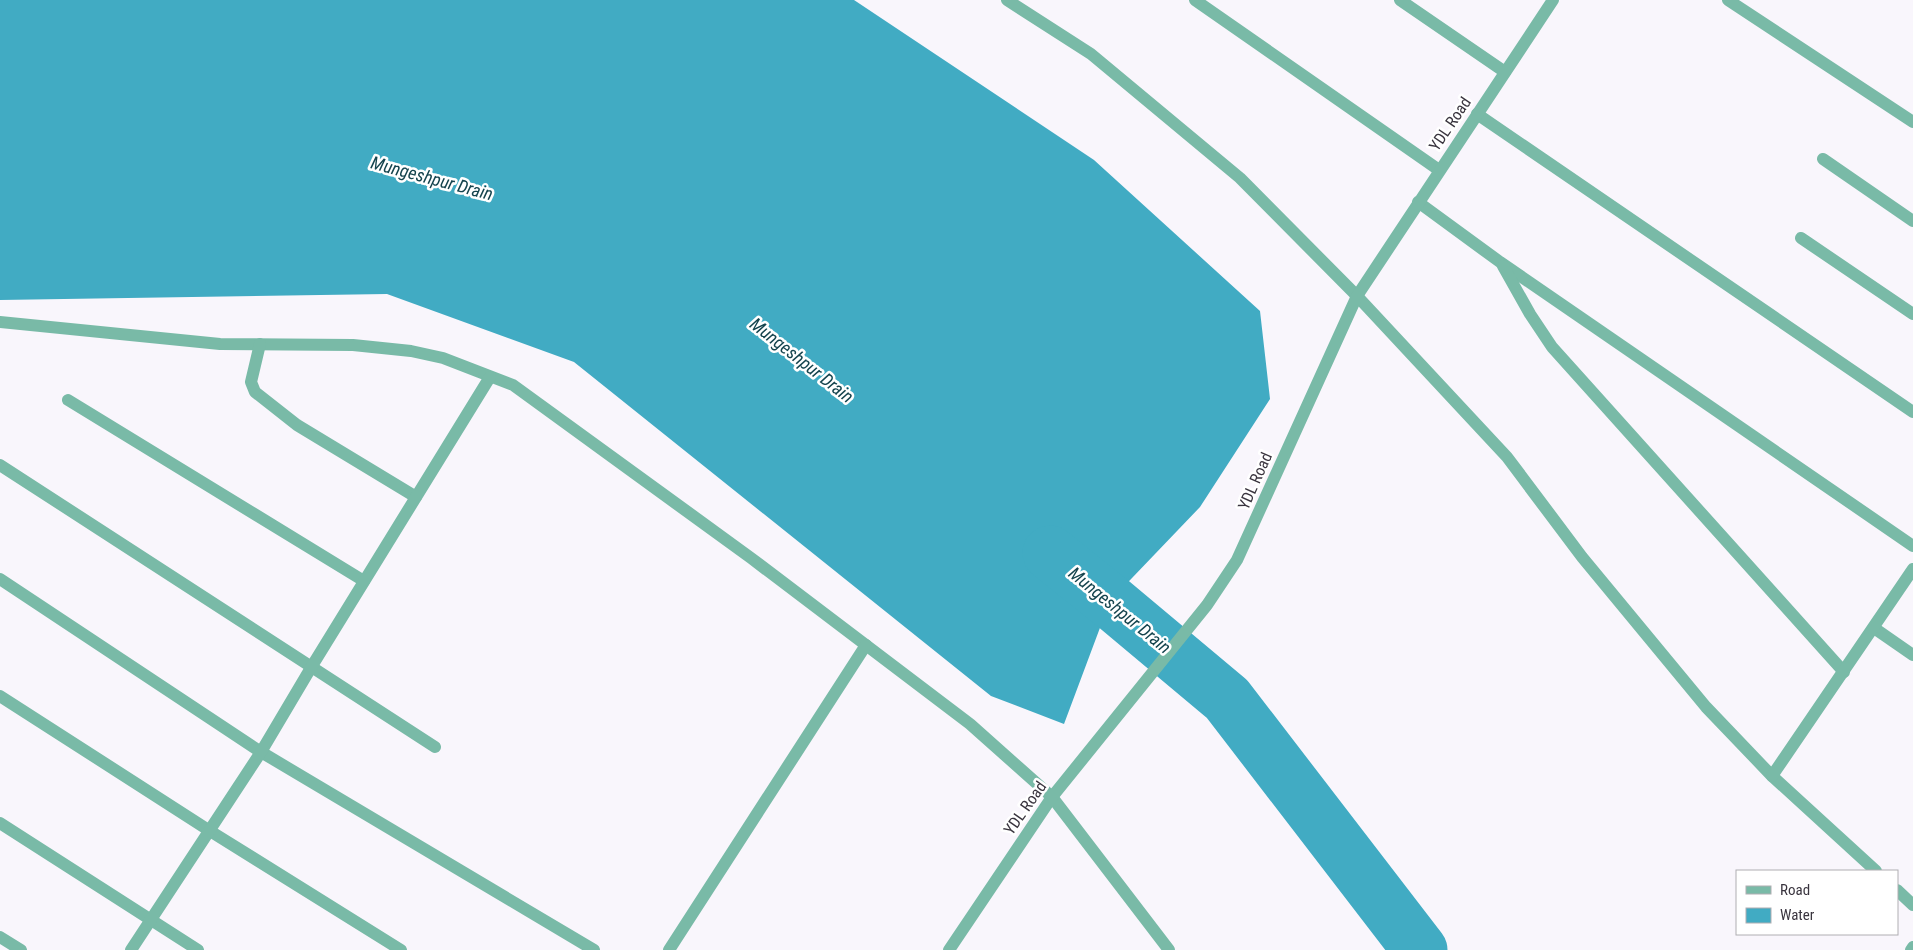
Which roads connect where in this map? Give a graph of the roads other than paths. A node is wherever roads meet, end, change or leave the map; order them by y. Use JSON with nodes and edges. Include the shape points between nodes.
{"nodes":[{"id":1,"x":1007,"y":0,"type":"edge"},
{"id":2,"x":1195,"y":0,"type":"edge"},
{"id":3,"x":1400,"y":0,"type":"edge"},
{"id":4,"x":1553,"y":0,"type":"edge"},
{"id":5,"x":1728,"y":0,"type":"edge"},
{"id":6,"x":1505,"y":72,"type":"junction"},
{"id":7,"x":1477,"y":114,"type":"junction"},
{"id":8,"x":1913,"y":122,"type":"edge"},
{"id":9,"x":1823,"y":159,"type":"dead end"},
{"id":10,"x":1440,"y":170,"type":"junction"},
{"id":11,"x":1418,"y":202,"type":"junction"},
{"id":12,"x":1913,"y":221,"type":"edge"},
{"id":13,"x":1801,"y":238,"type":"dead end"},
{"id":14,"x":1500,"y":262,"type":"junction"},
{"id":15,"x":1357,"y":296,"type":"junction"},
{"id":16,"x":1913,"y":314,"type":"edge"},
{"id":17,"x":0,"y":322,"type":"edge"},
{"id":18,"x":260,"y":344,"type":"junction"},
{"id":19,"x":490,"y":377,"type":"junction"},
{"id":20,"x":68,"y":400,"type":"dead end"},
{"id":21,"x":1913,"y":412,"type":"edge"},
{"id":22,"x":0,"y":465,"type":"edge"},
{"id":23,"x":416,"y":497,"type":"junction"},
{"id":24,"x":1913,"y":546,"type":"edge"},
{"id":25,"x":1913,"y":569,"type":"edge"},
{"id":26,"x":0,"y":579,"type":"edge"},
{"id":27,"x":364,"y":581,"type":"junction"},
{"id":28,"x":1874,"y":628,"type":"junction"},
{"id":29,"x":866,"y":645,"type":"junction"},
{"id":30,"x":1913,"y":656,"type":"edge"},
{"id":31,"x":312,"y":666,"type":"junction"},
{"id":32,"x":1844,"y":672,"type":"junction"},
{"id":33,"x":0,"y":696,"type":"edge"},
{"id":34,"x":435,"y":747,"type":"dead end"},
{"id":35,"x":261,"y":752,"type":"junction"},
{"id":36,"x":1772,"y":776,"type":"junction"},
{"id":37,"x":1052,"y":797,"type":"junction"},
{"id":38,"x":0,"y":822,"type":"edge"},
{"id":39,"x":210,"y":831,"type":"junction"},
{"id":40,"x":1875,"y":870,"type":"edge"},
{"id":41,"x":1898,"y":891,"type":"edge"},
{"id":42,"x":1913,"y":905,"type":"edge"},
{"id":43,"x":150,"y":920,"type":"junction"},
{"id":44,"x":0,"y":937,"type":"edge"},
{"id":45,"x":1913,"y":946,"type":"edge"},
{"id":46,"x":21,"y":950,"type":"edge"},
{"id":47,"x":131,"y":950,"type":"edge"},
{"id":48,"x":198,"y":950,"type":"edge"},
{"id":49,"x":401,"y":950,"type":"edge"},
{"id":50,"x":594,"y":950,"type":"edge"},
{"id":51,"x":669,"y":950,"type":"edge"},
{"id":52,"x":949,"y":950,"type":"edge"},
{"id":53,"x":1169,"y":950,"type":"edge"},
{"id":54,"x":1911,"y":950,"type":"edge"}],
"edges":[{"from":1,"to":15,"type":"street","via":[[1091,54],[1223,163]]},
{"from":2,"to":10,"type":"street"},
{"from":3,"to":6,"type":"street"},
{"from":4,"to":6,"type":"street","name":"YDL Road"},
{"from":5,"to":8,"type":"street"},
{"from":6,"to":7,"type":"street","name":"YDL Road"},
{"from":7,"to":10,"type":"street","name":"YDL Road"},
{"from":7,"to":21,"type":"street"},
{"from":9,"to":12,"type":"street"},
{"from":10,"to":11,"type":"street","name":"YDL Road"},
{"from":11,"to":14,"type":"street"},
{"from":11,"to":15,"type":"street","name":"YDL Road"},
{"from":13,"to":16,"type":"street"},
{"from":14,"to":24,"type":"street"},
{"from":14,"to":32,"type":"street","via":[[1552,347]]},
{"from":15,"to":36,"type":"street","via":[[1507,457],[1582,556],[1700,700]]},
{"from":15,"to":37,"type":"street","name":"YDL Road","via":[[1237,560],[1207,605]]},
{"from":17,"to":18,"type":"street","via":[[220,344]]},
{"from":18,"to":19,"type":"street","via":[[353,345],[411,351],[443,358]]},
{"from":18,"to":23,"type":"street","via":[[251,382],[255,392],[297,425]]},
{"from":19,"to":23,"type":"street"},
{"from":19,"to":29,"type":"street","via":[[513,385]]},
{"from":20,"to":27,"type":"street"},
{"from":22,"to":31,"type":"street"},
{"from":23,"to":27,"type":"street"},
{"from":25,"to":28,"type":"street"},
{"from":26,"to":35,"type":"street"},
{"from":27,"to":31,"type":"street"},
{"from":28,"to":30,"type":"street"},
{"from":28,"to":32,"type":"street"},
{"from":29,"to":37,"type":"street","via":[[970,724]]},
{"from":29,"to":51,"type":"street"},
{"from":31,"to":34,"type":"street"},
{"from":31,"to":35,"type":"street"},
{"from":32,"to":36,"type":"street"},
{"from":33,"to":39,"type":"street"},
{"from":35,"to":39,"type":"street"},
{"from":35,"to":50,"type":"street"},
{"from":36,"to":40,"type":"street"},
{"from":37,"to":52,"type":"street","name":"YDL Road"},
{"from":37,"to":53,"type":"street"},
{"from":38,"to":43,"type":"street"},
{"from":39,"to":43,"type":"street"},
{"from":39,"to":49,"type":"street"},
{"from":41,"to":42,"type":"street"},
{"from":43,"to":47,"type":"street"},
{"from":43,"to":48,"type":"street"},
{"from":44,"to":46,"type":"street"},
{"from":45,"to":54,"type":"street"}]}
